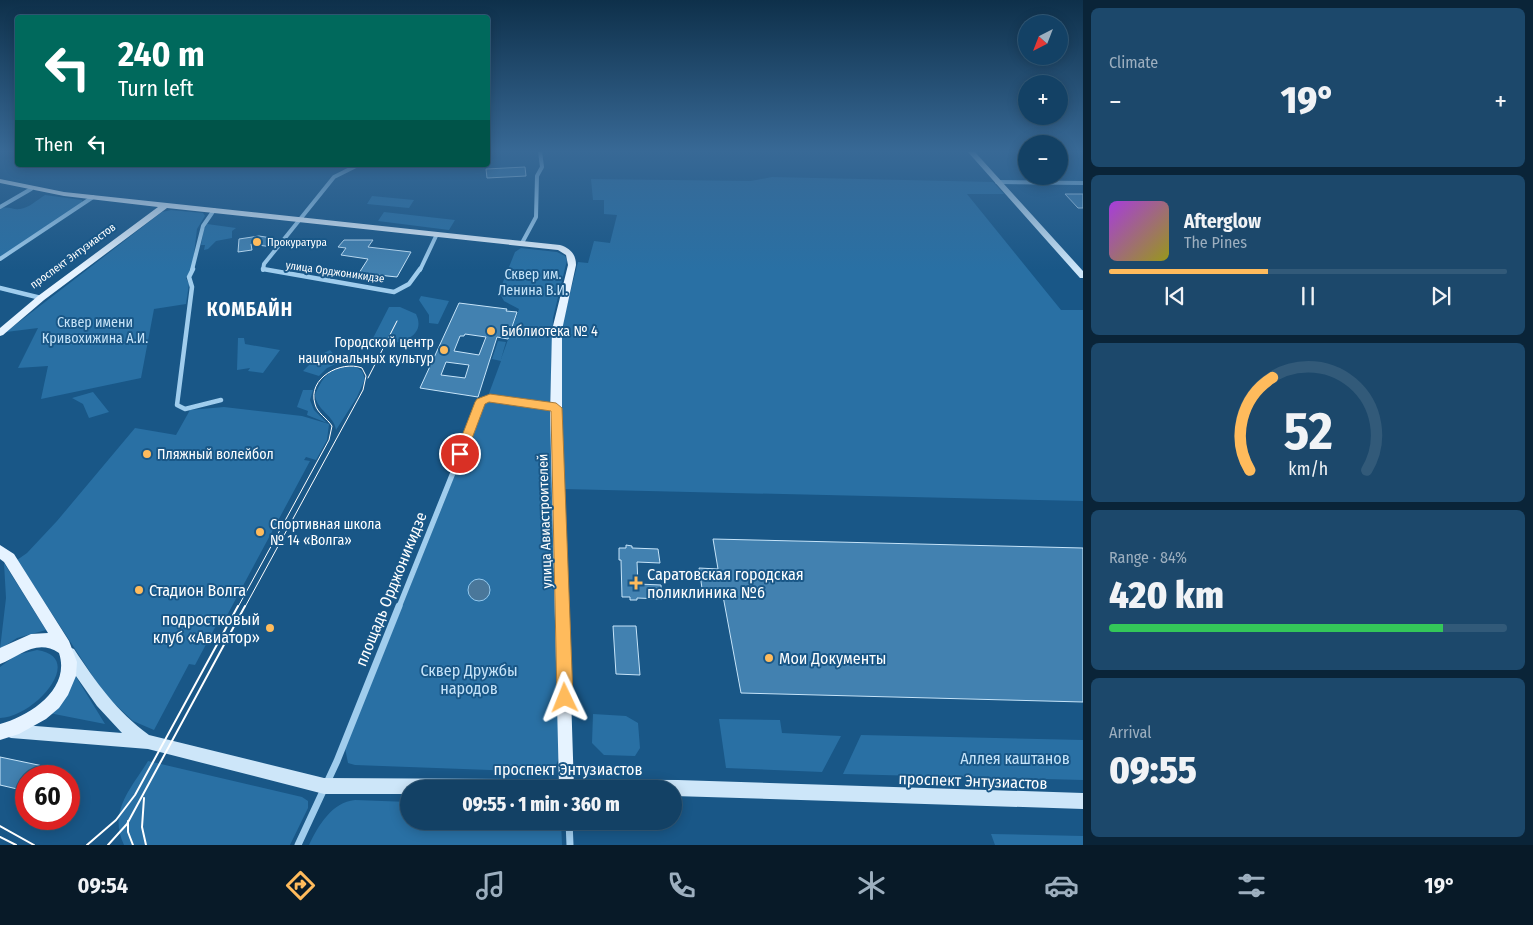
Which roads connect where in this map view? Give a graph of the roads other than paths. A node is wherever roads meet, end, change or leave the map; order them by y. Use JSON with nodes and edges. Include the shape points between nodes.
{"nodes":[{"id":1,"x":28,"y":190,"type":"edge"},
{"id":2,"x":42,"y":190,"type":"edge"},
{"id":3,"x":323,"y":190,"type":"edge"},
{"id":4,"x":537,"y":190,"type":"edge"},
{"id":5,"x":1005,"y":190,"type":"edge"},
{"id":6,"x":93,"y":197,"type":"junction"},
{"id":7,"x":165,"y":205,"type":"junction"},
{"id":8,"x":0,"y":206,"type":"edge"},
{"id":9,"x":214,"y":210,"type":"junction"},
{"id":10,"x":299,"y":220,"type":"junction"},
{"id":11,"x":437,"y":234,"type":"junction"},
{"id":12,"x":522,"y":243,"type":"junction"},
{"id":13,"x":0,"y":259,"type":"edge"},
{"id":14,"x":1083,"y":276,"type":"edge"},
{"id":15,"x":0,"y":288,"type":"edge"},
{"id":16,"x":41,"y":298,"type":"junction"},
{"id":17,"x":0,"y":332,"type":"edge"},
{"id":18,"x":221,"y":400,"type":"dead end"},
{"id":19,"x":556,"y":408,"type":"junction"},
{"id":20,"x":0,"y":551,"type":"edge"},
{"id":21,"x":67,"y":651,"type":"junction"},
{"id":22,"x":0,"y":657,"type":"edge"},
{"id":23,"x":4,"y":732,"type":"edge"},
{"id":24,"x":148,"y":742,"type":"junction"},
{"id":25,"x":567,"y":780,"type":"edge"},
{"id":26,"x":324,"y":786,"type":"junction"},
{"id":27,"x":400,"y":786,"type":"edge"},
{"id":28,"x":682,"y":790,"type":"edge"},
{"id":29,"x":1083,"y":802,"type":"edge"},
{"id":30,"x":569,"y":830,"type":"edge"},
{"id":31,"x":298,"y":845,"type":"edge"},
{"id":32,"x":570,"y":845,"type":"edge"}],
"edges":[{"from":1,"to":8,"type":"street"},
{"from":2,"to":6,"type":"main road"},
{"from":3,"to":10,"type":"street"},
{"from":4,"to":12,"type":"street","via":[[536,217]]},
{"from":5,"to":14,"type":"main road"},
{"from":6,"to":7,"type":"main road"},
{"from":6,"to":13,"type":"street"},
{"from":7,"to":9,"type":"main road"},
{"from":7,"to":16,"type":"main road","name":"проспект Энтузиастов"},
{"from":9,"to":10,"type":"main road"},
{"from":9,"to":18,"type":"street","via":[[202,223],[194,271],[190,277],[192,287],[177,405],[185,409]]},
{"from":10,"to":11,"type":"main road"},
{"from":10,"to":11,"type":"street","name":"улица Орджоникидзе","via":[[264,264],[263,270],[394,292],[411,282]]},
{"from":11,"to":12,"type":"main road"},
{"from":12,"to":19,"type":"main road","name":"улица Авиастроителей","via":[[560,248],[571,255],[572,264],[557,330]]},
{"from":15,"to":16,"type":"street"},
{"from":16,"to":17,"type":"main road","name":"проспект Энтузиастов"},
{"from":19,"to":25,"type":"main road","name":"улица Авиастроителей"},
{"from":19,"to":26,"type":"street","name":"площадь Орджоникидзе","via":[[490,398],[481,402]]},
{"from":20,"to":21,"type":"main road","name":"проспект Энтузиастов","via":[[9,558]]},
{"from":21,"to":22,"type":"main road","via":[[49,640],[34,641]]},
{"from":21,"to":23,"type":"main road","name":"проспект Энтузиастов","via":[[68,676],[53,702],[32,720]]},
{"from":21,"to":24,"type":"main road","name":"проспект Энтузиастов","via":[[111,713],[132,733]]},
{"from":23,"to":24,"type":"main road","name":"проспект Энтузиастов"},
{"from":24,"to":26,"type":"main road","name":"проспект Энтузиастов"},
{"from":26,"to":27,"type":"main road","name":"проспект Энтузиастов"},
{"from":26,"to":31,"type":"street","name":"площадь Орджоникидзе"},
{"from":28,"to":29,"type":"main road","name":"проспект Энтузиастов"},
{"from":30,"to":32,"type":"street"}]}
